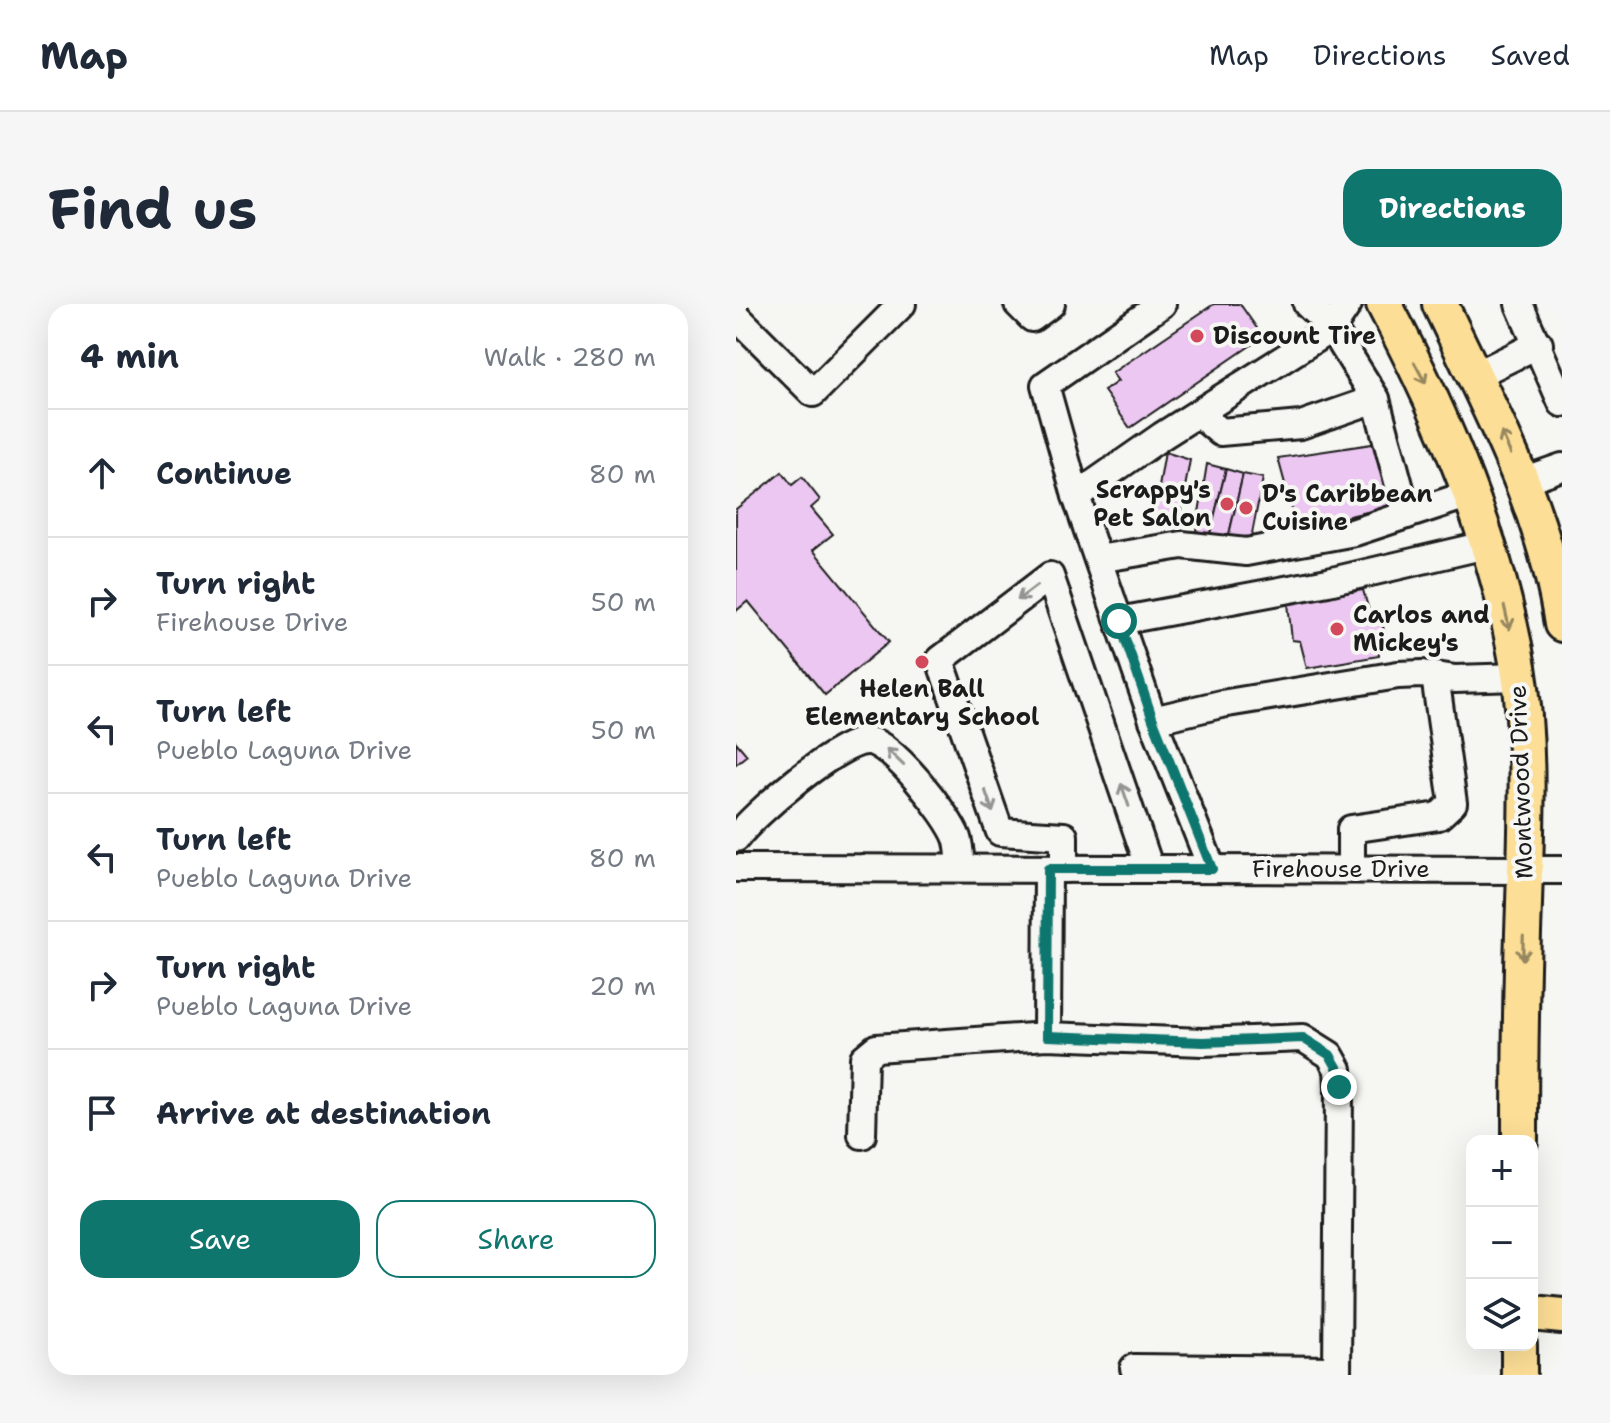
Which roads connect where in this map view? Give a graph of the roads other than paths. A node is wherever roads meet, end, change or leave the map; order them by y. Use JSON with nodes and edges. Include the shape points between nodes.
{"nodes":[{"id":1,"x":902,"y":304,"type":"edge"},
{"id":2,"x":1018,"y":304,"type":"edge"},
{"id":3,"x":1051,"y":304,"type":"edge"},
{"id":4,"x":1162,"y":304,"type":"edge"},
{"id":5,"x":1307,"y":304,"type":"edge"},
{"id":6,"x":1348,"y":304,"type":"edge"},
{"id":7,"x":1384,"y":304,"type":"edge"},
{"id":8,"x":1440,"y":304,"type":"edge"},
{"id":9,"x":1519,"y":304,"type":"edge"},
{"id":10,"x":736,"y":316,"type":"edge"},
{"id":11,"x":1332,"y":328,"type":"junction"},
{"id":12,"x":1539,"y":344,"type":"junction"},
{"id":13,"x":1474,"y":376,"type":"junction"},
{"id":14,"x":1559,"y":389,"type":"edge"},
{"id":15,"x":1376,"y":399,"type":"junction"},
{"id":16,"x":1199,"y":414,"type":"junction"},
{"id":17,"x":1562,"y":467,"type":"edge"},
{"id":18,"x":1522,"y":481,"type":"junction"},
{"id":19,"x":1470,"y":494,"type":"junction"},
{"id":20,"x":1076,"y":496,"type":"junction"},
{"id":21,"x":1407,"y":515,"type":"junction"},
{"id":22,"x":1550,"y":525,"type":"edge"},
{"id":23,"x":1486,"y":545,"type":"junction"},
{"id":24,"x":1098,"y":559,"type":"junction"},
{"id":25,"x":1558,"y":587,"type":"edge"},
{"id":26,"x":1119,"y":621,"type":"junction"},
{"id":27,"x":1562,"y":624,"type":"edge"},
{"id":28,"x":1435,"y":676,"type":"junction"},
{"id":29,"x":1519,"y":677,"type":"junction"},
{"id":30,"x":1153,"y":720,"type":"junction"},
{"id":31,"x":736,"y":838,"type":"edge"},
{"id":32,"x":736,"y":868,"type":"edge"},
{"id":33,"x":961,"y":868,"type":"junction"},
{"id":34,"x":1056,"y":869,"type":"junction"},
{"id":35,"x":1150,"y":869,"type":"junction"},
{"id":36,"x":1212,"y":869,"type":"junction"},
{"id":37,"x":1351,"y":869,"type":"junction"},
{"id":38,"x":1525,"y":870,"type":"junction"},
{"id":39,"x":1562,"y":870,"type":"edge"},
{"id":40,"x":1047,"y":1036,"type":"junction"},
{"id":41,"x":862,"y":1135,"type":"dead end"},
{"id":42,"x":1520,"y":1135,"type":"edge"},
{"id":43,"x":1538,"y":1314,"type":"edge"},
{"id":44,"x":1562,"y":1316,"type":"edge"},
{"id":45,"x":1519,"y":1351,"type":"edge"},
{"id":46,"x":1134,"y":1368,"type":"dead end"},
{"id":47,"x":1337,"y":1372,"type":"edge"},
{"id":48,"x":1519,"y":1375,"type":"edge"}],
"edges":[{"from":1,"to":10,"type":"street","via":[[813,393]]},
{"from":2,"to":3,"type":"street","via":[[1032,318]]},
{"from":4,"to":20,"type":"street","via":[[1045,385]]},
{"from":5,"to":11,"type":"street"},
{"from":6,"to":11,"type":"street"},
{"from":7,"to":19,"type":"main road","name":"Montwood Drive","one_way":true,"via":[[1427,386]]},
{"from":8,"to":13,"type":"main road"},
{"from":9,"to":12,"type":"street"},
{"from":11,"to":15,"type":"street"},
{"from":11,"to":16,"type":"street"},
{"from":12,"to":13,"type":"street"},
{"from":12,"to":14,"type":"street"},
{"from":18,"to":13,"type":"main road","one_way":true},
{"from":15,"to":16,"type":"street","via":[[1301,425],[1233,431],[1220,432]]},
{"from":15,"to":21,"type":"street"},
{"from":16,"to":20,"type":"street"},
{"from":17,"to":18,"type":"street"},
{"from":18,"to":22,"type":"main road"},
{"from":19,"to":21,"type":"street"},
{"from":19,"to":23,"type":"main road","name":"Montwood Drive"},
{"from":20,"to":24,"type":"street"},
{"from":21,"to":24,"type":"street","via":[[1355,532],[1246,552],[1182,545]]},
{"from":22,"to":25,"type":"main road"},
{"from":23,"to":26,"type":"street","via":[[1328,582]]},
{"from":23,"to":29,"type":"main road","name":"Montwood Drive","one_way":true},
{"from":24,"to":26,"type":"street"},
{"from":25,"to":27,"type":"main road"},
{"from":26,"to":30,"type":"street"},
{"from":28,"to":29,"type":"street"},
{"from":28,"to":30,"type":"street","via":[[1370,679]]},
{"from":28,"to":37,"type":"street","via":[[1453,803],[1439,816],[1351,829]]},
{"from":29,"to":38,"type":"main road","name":"Montwood Drive"},
{"from":30,"to":36,"type":"street"},
{"from":33,"to":31,"type":"street","one_way":true,"via":[[957,837],[939,811],[890,750],[871,740],[857,742],[808,774]]},
{"from":32,"to":33,"type":"street","name":"Firehouse Drive"},
{"from":33,"to":34,"type":"street","name":"Firehouse Drive"},
{"from":34,"to":35,"type":"street","name":"Firehouse Drive"},
{"from":35,"to":34,"type":"street","one_way":true,"via":[[1050,576],[940,660],[1000,832],[1064,836]]},
{"from":34,"to":40,"type":"street"},
{"from":35,"to":36,"type":"street","name":"Firehouse Drive"},
{"from":36,"to":37,"type":"street","name":"Firehouse Drive"},
{"from":37,"to":38,"type":"street","name":"Firehouse Drive"},
{"from":38,"to":39,"type":"street","name":"Firehouse Drive"},
{"from":38,"to":42,"type":"main road","name":"Montwood Drive","one_way":true},
{"from":40,"to":41,"type":"street","via":[[870,1050],[864,1058]]},
{"from":40,"to":47,"type":"street","via":[[1203,1042],[1303,1038],[1330,1055],[1339,1087]]},
{"from":43,"to":44,"type":"main road"},
{"from":45,"to":48,"type":"main road"},
{"from":46,"to":47,"type":"street"}]}
